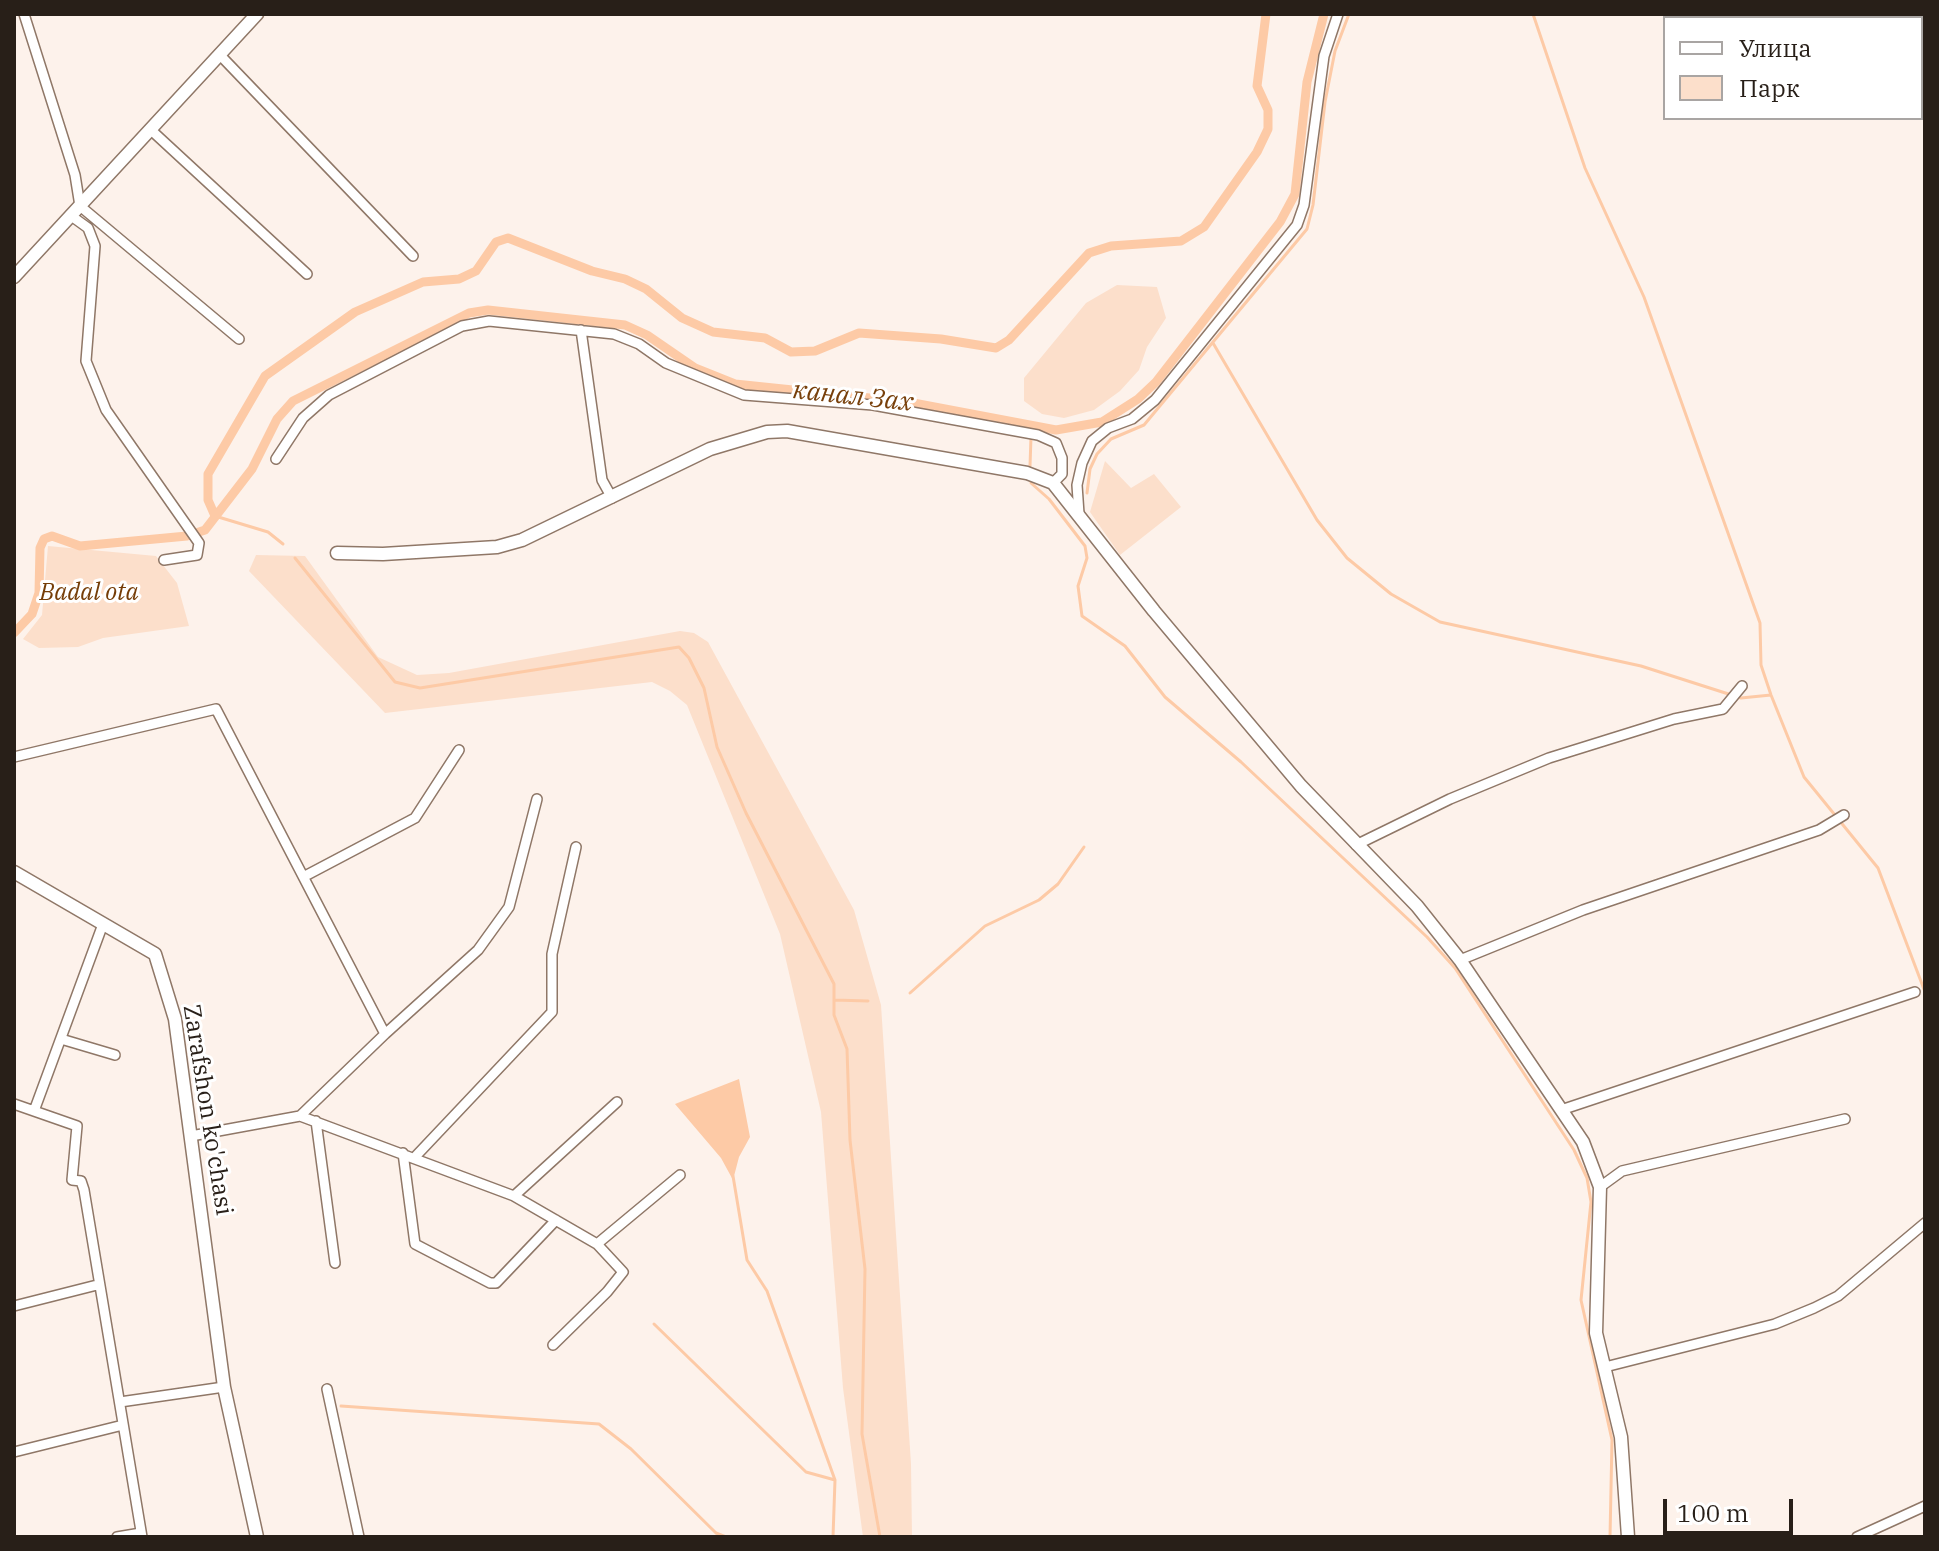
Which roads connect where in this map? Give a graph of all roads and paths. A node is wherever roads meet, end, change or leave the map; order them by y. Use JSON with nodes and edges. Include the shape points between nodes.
{"nodes":[{"id":1,"x":24,"y":14,"type":"edge"},
{"id":2,"x":257,"y":14,"type":"edge"},
{"id":3,"x":1338,"y":14,"type":"edge"},
{"id":4,"x":219,"y":54,"type":"junction"},
{"id":5,"x":151,"y":130,"type":"junction"},
{"id":6,"x":80,"y":206,"type":"junction"},
{"id":7,"x":70,"y":215,"type":"junction"},
{"id":8,"x":413,"y":256,"type":"dead end"},
{"id":9,"x":307,"y":274,"type":"dead end"},
{"id":10,"x":14,"y":277,"type":"edge"},
{"id":11,"x":581,"y":330,"type":"junction"},
{"id":12,"x":239,"y":339,"type":"dead end"},
{"id":13,"x":276,"y":459,"type":"dead end"},
{"id":14,"x":1058,"y":478,"type":"junction"},
{"id":15,"x":1077,"y":485,"type":"junction"},
{"id":16,"x":612,"y":498,"type":"junction"},
{"id":17,"x":1079,"y":514,"type":"junction"},
{"id":18,"x":337,"y":553,"type":"dead end"},
{"id":19,"x":164,"y":560,"type":"dead end"},
{"id":20,"x":1742,"y":686,"type":"dead end"},
{"id":21,"x":459,"y":750,"type":"dead end"},
{"id":22,"x":14,"y":757,"type":"edge"},
{"id":23,"x":537,"y":799,"type":"dead end"},
{"id":24,"x":1844,"y":815,"type":"dead end"},
{"id":25,"x":1356,"y":845,"type":"junction"},
{"id":26,"x":576,"y":847,"type":"dead end"},
{"id":27,"x":14,"y":872,"type":"edge"},
{"id":28,"x":305,"y":876,"type":"junction"},
{"id":29,"x":103,"y":924,"type":"junction"},
{"id":30,"x":1460,"y":960,"type":"junction"},
{"id":31,"x":1915,"y":992,"type":"dead end"},
{"id":32,"x":385,"y":1034,"type":"junction"},
{"id":33,"x":61,"y":1039,"type":"junction"},
{"id":34,"x":115,"y":1055,"type":"dead end"},
{"id":35,"x":617,"y":1102,"type":"dead end"},
{"id":36,"x":14,"y":1104,"type":"edge"},
{"id":37,"x":1561,"y":1110,"type":"junction"},
{"id":38,"x":34,"y":1111,"type":"junction"},
{"id":39,"x":300,"y":1116,"type":"junction"},
{"id":40,"x":1845,"y":1119,"type":"dead end"},
{"id":41,"x":316,"y":1121,"type":"junction"},
{"id":42,"x":191,"y":1136,"type":"junction"},
{"id":43,"x":403,"y":1153,"type":"junction"},
{"id":44,"x":414,"y":1158,"type":"junction"},
{"id":45,"x":680,"y":1175,"type":"dead end"},
{"id":46,"x":1600,"y":1187,"type":"junction"},
{"id":47,"x":514,"y":1196,"type":"junction"},
{"id":48,"x":556,"y":1220,"type":"junction"},
{"id":49,"x":1925,"y":1223,"type":"edge"},
{"id":50,"x":597,"y":1244,"type":"junction"},
{"id":51,"x":335,"y":1263,"type":"dead end"},
{"id":52,"x":97,"y":1285,"type":"junction"},
{"id":53,"x":14,"y":1306,"type":"edge"},
{"id":54,"x":553,"y":1345,"type":"dead end"},
{"id":55,"x":1605,"y":1367,"type":"junction"},
{"id":56,"x":224,"y":1387,"type":"junction"},
{"id":57,"x":327,"y":1389,"type":"dead end"},
{"id":58,"x":120,"y":1402,"type":"junction"},
{"id":59,"x":123,"y":1425,"type":"junction"},
{"id":60,"x":14,"y":1452,"type":"edge"},
{"id":61,"x":1925,"y":1506,"type":"edge"},
{"id":62,"x":141,"y":1535,"type":"edge"},
{"id":63,"x":117,"y":1537,"type":"edge"},
{"id":64,"x":257,"y":1537,"type":"edge"},
{"id":65,"x":359,"y":1537,"type":"edge"},
{"id":66,"x":1628,"y":1537,"type":"edge"},
{"id":67,"x":1857,"y":1537,"type":"edge"}],
"edges":[{"from":1,"to":6,"type":"street"},
{"from":2,"to":4,"type":"main road"},
{"from":3,"to":15,"type":"street","via":[[1324,56],[1297,225],[1155,400],[1092,441]]},
{"from":4,"to":5,"type":"main road"},
{"from":4,"to":8,"type":"street"},
{"from":5,"to":6,"type":"main road"},
{"from":5,"to":9,"type":"street"},
{"from":6,"to":7,"type":"main road"},
{"from":6,"to":12,"type":"street"},
{"from":7,"to":10,"type":"main road"},
{"from":7,"to":19,"type":"street","via":[[88,228],[95,246],[86,361],[106,410],[199,543],[197,555]]},
{"from":11,"to":13,"type":"street","via":[[489,321],[462,326],[329,395],[303,418]]},
{"from":11,"to":14,"type":"street","via":[[614,334],[666,363],[744,395],[873,405],[1038,435],[1056,443]]},
{"from":11,"to":16,"type":"street","via":[[602,480]]},
{"from":14,"to":15,"type":"street"},
{"from":14,"to":16,"type":"main road","via":[[787,431],[710,449]]},
{"from":14,"to":17,"type":"main road"},
{"from":15,"to":17,"type":"street"},
{"from":16,"to":18,"type":"main road","via":[[497,547]]},
{"from":17,"to":25,"type":"main road","via":[[1242,716]]},
{"from":20,"to":25,"type":"street","via":[[1723,709],[1549,758]]},
{"from":21,"to":28,"type":"street","via":[[415,818]]},
{"from":22,"to":28,"type":"street","via":[[216,709]]},
{"from":23,"to":32,"type":"street","via":[[509,907],[478,950]]},
{"from":24,"to":30,"type":"street","via":[[1819,830],[1583,910]]},
{"from":25,"to":30,"type":"main road","via":[[1417,906]]},
{"from":26,"to":44,"type":"street","via":[[552,954],[552,1012]]},
{"from":27,"to":29,"type":"main road","name":"Zarafshon ko'chasi"},
{"from":28,"to":32,"type":"street"},
{"from":29,"to":33,"type":"street"},
{"from":29,"to":42,"type":"main road","name":"Zarafshon ko'chasi","via":[[155,954],[175,1019]]},
{"from":30,"to":37,"type":"main road"},
{"from":31,"to":37,"type":"street"},
{"from":32,"to":39,"type":"street"},
{"from":33,"to":34,"type":"street"},
{"from":33,"to":38,"type":"street"},
{"from":35,"to":47,"type":"street"},
{"from":36,"to":38,"type":"street"},
{"from":37,"to":46,"type":"main road","via":[[1583,1142]]},
{"from":38,"to":52,"type":"street","via":[[77,1126],[72,1180],[81,1181],[84,1190]]},
{"from":39,"to":41,"type":"street"},
{"from":39,"to":42,"type":"street"},
{"from":40,"to":46,"type":"street","via":[[1622,1171]]},
{"from":41,"to":43,"type":"street"},
{"from":41,"to":51,"type":"street"},
{"from":42,"to":56,"type":"main road","name":"Zarafshon ko'chasi"},
{"from":43,"to":44,"type":"street"},
{"from":43,"to":48,"type":"street","via":[[415,1244],[490,1283],[496,1283]]},
{"from":44,"to":47,"type":"street"},
{"from":45,"to":50,"type":"street"},
{"from":46,"to":55,"type":"main road","via":[[1596,1323]]},
{"from":47,"to":48,"type":"street"},
{"from":48,"to":50,"type":"street"},
{"from":49,"to":55,"type":"street","via":[[1838,1296],[1814,1308],[1775,1324]]},
{"from":50,"to":54,"type":"street","via":[[623,1272]]},
{"from":52,"to":53,"type":"street"},
{"from":52,"to":58,"type":"street"},
{"from":55,"to":66,"type":"main road","via":[[1621,1437]]},
{"from":56,"to":58,"type":"street"},
{"from":56,"to":64,"type":"main road","name":"Zarafshon ko'chasi"},
{"from":57,"to":65,"type":"street"},
{"from":58,"to":59,"type":"street"},
{"from":59,"to":60,"type":"street"},
{"from":59,"to":62,"type":"street"},
{"from":61,"to":67,"type":"street"},
{"from":62,"to":63,"type":"street"}]}
